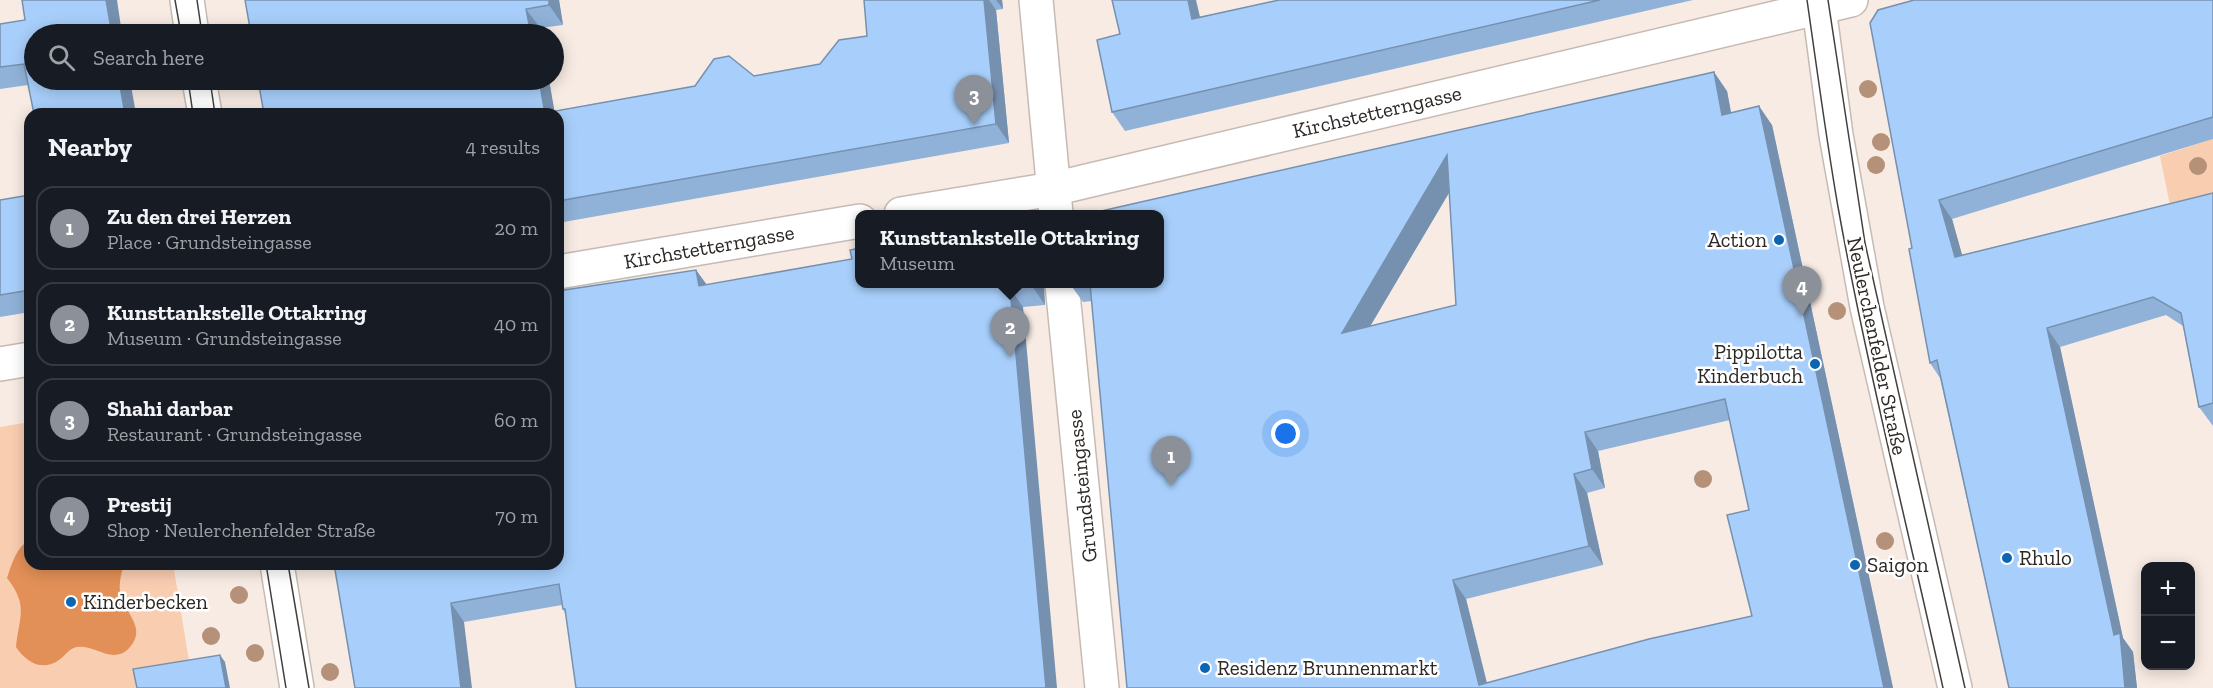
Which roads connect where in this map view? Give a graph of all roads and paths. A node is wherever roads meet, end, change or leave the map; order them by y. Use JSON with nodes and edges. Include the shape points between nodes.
{"nodes":[{"id":1,"x":187,"y":0,"type":"edge"},
{"id":2,"x":1036,"y":0,"type":"edge"},
{"id":3,"x":1851,"y":0,"type":"edge"},
{"id":4,"x":1819,"y":4,"type":"edge"},
{"id":5,"x":191,"y":24,"type":"edge"},
{"id":6,"x":201,"y":90,"type":"edge"},
{"id":7,"x":204,"y":108,"type":"edge"},
{"id":8,"x":1054,"y":202,"type":"edge"},
{"id":9,"x":952,"y":210,"type":"edge"},
{"id":10,"x":855,"y":222,"type":"edge"},
{"id":11,"x":564,"y":271,"type":"edge"},
{"id":12,"x":1062,"y":288,"type":"edge"},
{"id":13,"x":24,"y":360,"type":"edge"},
{"id":14,"x":0,"y":364,"type":"edge"},
{"id":15,"x":279,"y":570,"type":"edge"},
{"id":16,"x":297,"y":688,"type":"edge"},
{"id":17,"x":1101,"y":688,"type":"edge"},
{"id":18,"x":1955,"y":688,"type":"edge"}],
"edges":[{"from":1,"to":5,"type":"street"},
{"from":2,"to":8,"type":"street"},
{"from":3,"to":4,"type":"street","name":"Kirchstetterngasse"},
{"from":4,"to":8,"type":"street","name":"Kirchstetterngasse"},
{"from":4,"to":18,"type":"street","name":"Neulerchenfelder Straße","via":[[1838,147],[1865,296]]},
{"from":6,"to":7,"type":"street"},
{"from":8,"to":9,"type":"street","name":"Kirchstetterngasse"},
{"from":10,"to":11,"type":"street","name":"Kirchstetterngasse"},
{"from":12,"to":17,"type":"street","name":"Grundsteingasse"},
{"from":13,"to":14,"type":"street"},
{"from":15,"to":16,"type":"street"}]}
